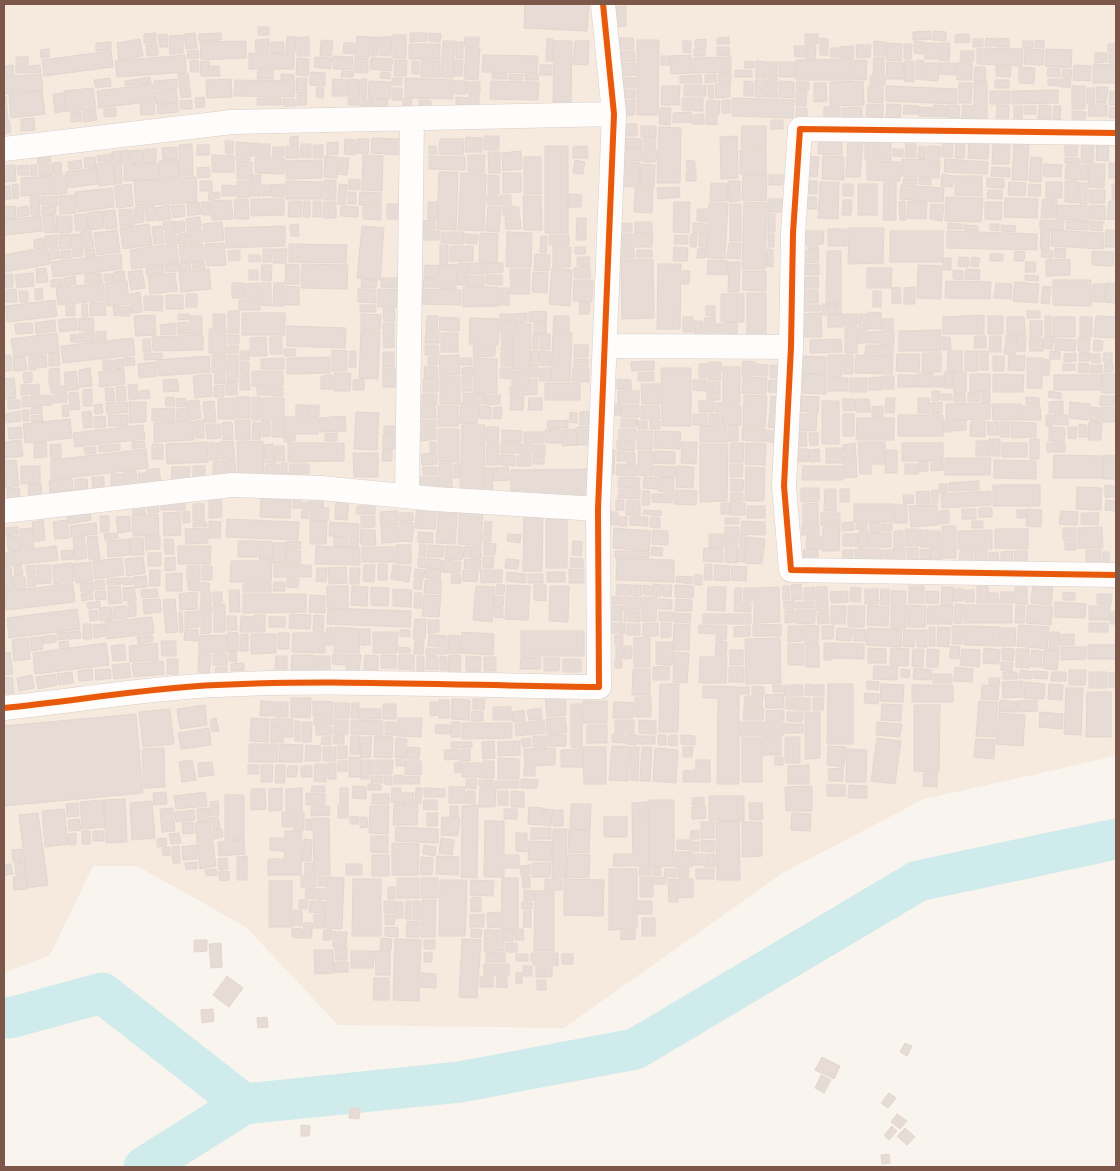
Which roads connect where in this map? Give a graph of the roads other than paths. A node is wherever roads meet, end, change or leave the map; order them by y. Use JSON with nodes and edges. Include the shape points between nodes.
{"nodes":[{"id":1,"x":603,"y":4,"type":"edge"},
{"id":2,"x":614,"y":114,"type":"junction"},
{"id":3,"x":412,"y":120,"type":"junction"},
{"id":4,"x":1116,"y":133,"type":"edge"},
{"id":5,"x":4,"y":149,"type":"edge"},
{"id":6,"x":605,"y":346,"type":"junction"},
{"id":7,"x":791,"y":347,"type":"junction"},
{"id":8,"x":407,"y":496,"type":"junction"},
{"id":9,"x":598,"y":509,"type":"junction"},
{"id":10,"x":4,"y":511,"type":"edge"},
{"id":11,"x":1116,"y":575,"type":"edge"},
{"id":12,"x":4,"y":708,"type":"edge"}],
"edges":[{"from":1,"to":2,"type":"street"},
{"from":2,"to":3,"type":"street"},
{"from":2,"to":6,"type":"street"},
{"from":3,"to":5,"type":"street","via":[[232,122]]},
{"from":3,"to":8,"type":"street"},
{"from":4,"to":7,"type":"street","via":[[800,129],[793,233]]},
{"from":6,"to":7,"type":"street"},
{"from":6,"to":9,"type":"street"},
{"from":7,"to":11,"type":"street","via":[[784,486],[791,570]]},
{"from":8,"to":9,"type":"street"},
{"from":8,"to":10,"type":"street","via":[[321,488],[232,486]]},
{"from":9,"to":12,"type":"street","via":[[599,687],[340,682],[217,685],[121,692]]}]}
